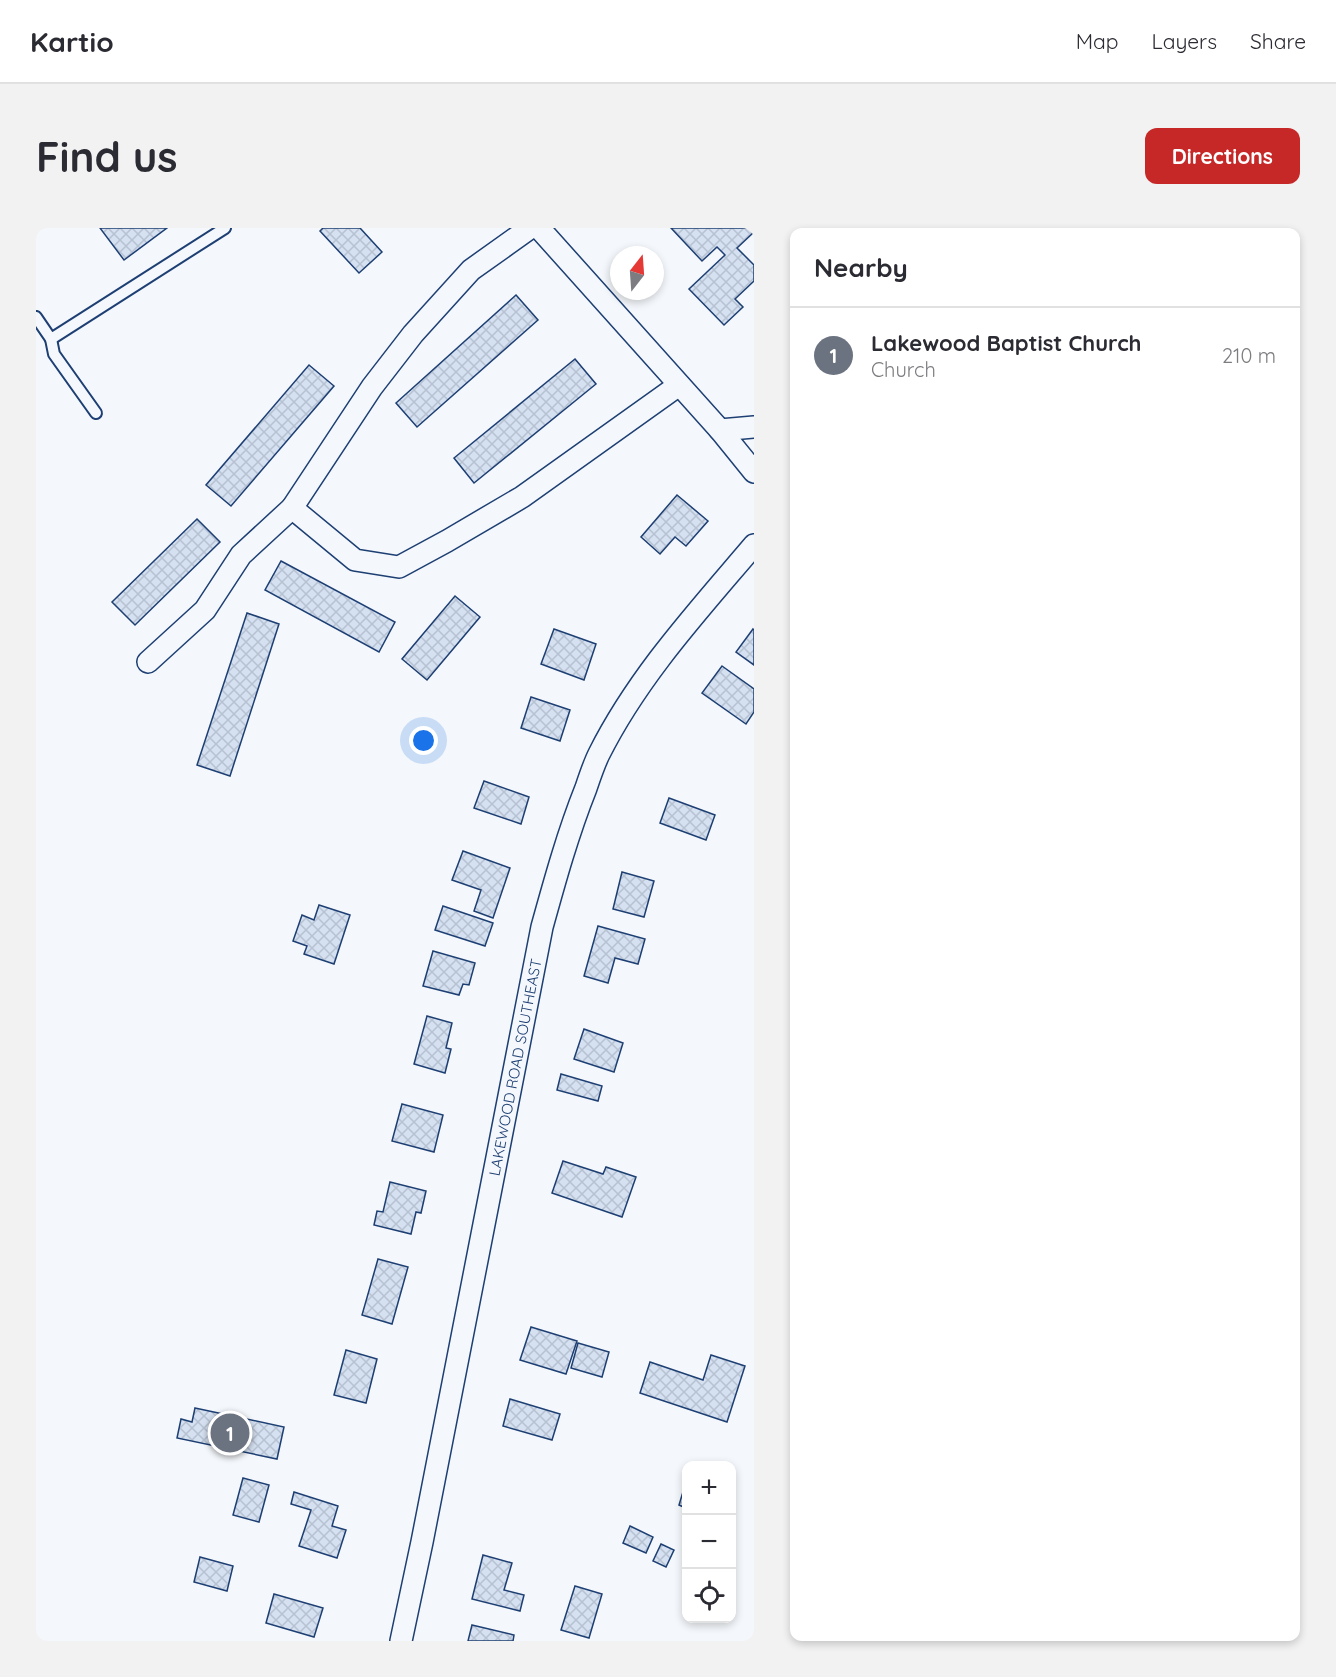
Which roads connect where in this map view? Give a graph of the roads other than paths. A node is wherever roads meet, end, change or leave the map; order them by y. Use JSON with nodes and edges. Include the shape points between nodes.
{"nodes":[{"id":1,"x":225,"y":228,"type":"edge"},
{"id":2,"x":530,"y":228,"type":"edge"},
{"id":3,"x":539,"y":228,"type":"edge"},
{"id":4,"x":36,"y":317,"type":"edge"},
{"id":5,"x":51,"y":339,"type":"junction"},
{"id":6,"x":679,"y":385,"type":"junction"},
{"id":7,"x":96,"y":414,"type":"dead end"},
{"id":8,"x":754,"y":427,"type":"edge"},
{"id":9,"x":720,"y":430,"type":"junction"},
{"id":10,"x":754,"y":472,"type":"edge"},
{"id":11,"x":292,"y":508,"type":"junction"},
{"id":12,"x":754,"y":545,"type":"edge"},
{"id":13,"x":148,"y":662,"type":"dead end"},
{"id":14,"x":401,"y":1641,"type":"edge"}],
"edges":[{"from":1,"to":5,"type":"lane"},
{"from":2,"to":11,"type":"street","via":[[471,270],[413,334],[372,387]]},
{"from":3,"to":6,"type":"street"},
{"from":4,"to":5,"type":"lane"},
{"from":5,"to":7,"type":"lane","via":[[54,354]]},
{"from":6,"to":9,"type":"street"},
{"from":6,"to":11,"type":"street","via":[[522,497],[399,567],[355,560]]},
{"from":8,"to":9,"type":"street"},
{"from":9,"to":10,"type":"street"},
{"from":11,"to":13,"type":"street","via":[[241,555],[205,610]]},
{"from":12,"to":14,"type":"street","name":"LAKEWOOD ROAD SOUTHEAST","via":[[681,631],[626,707],[598,755],[570,827],[542,927]]}]}
